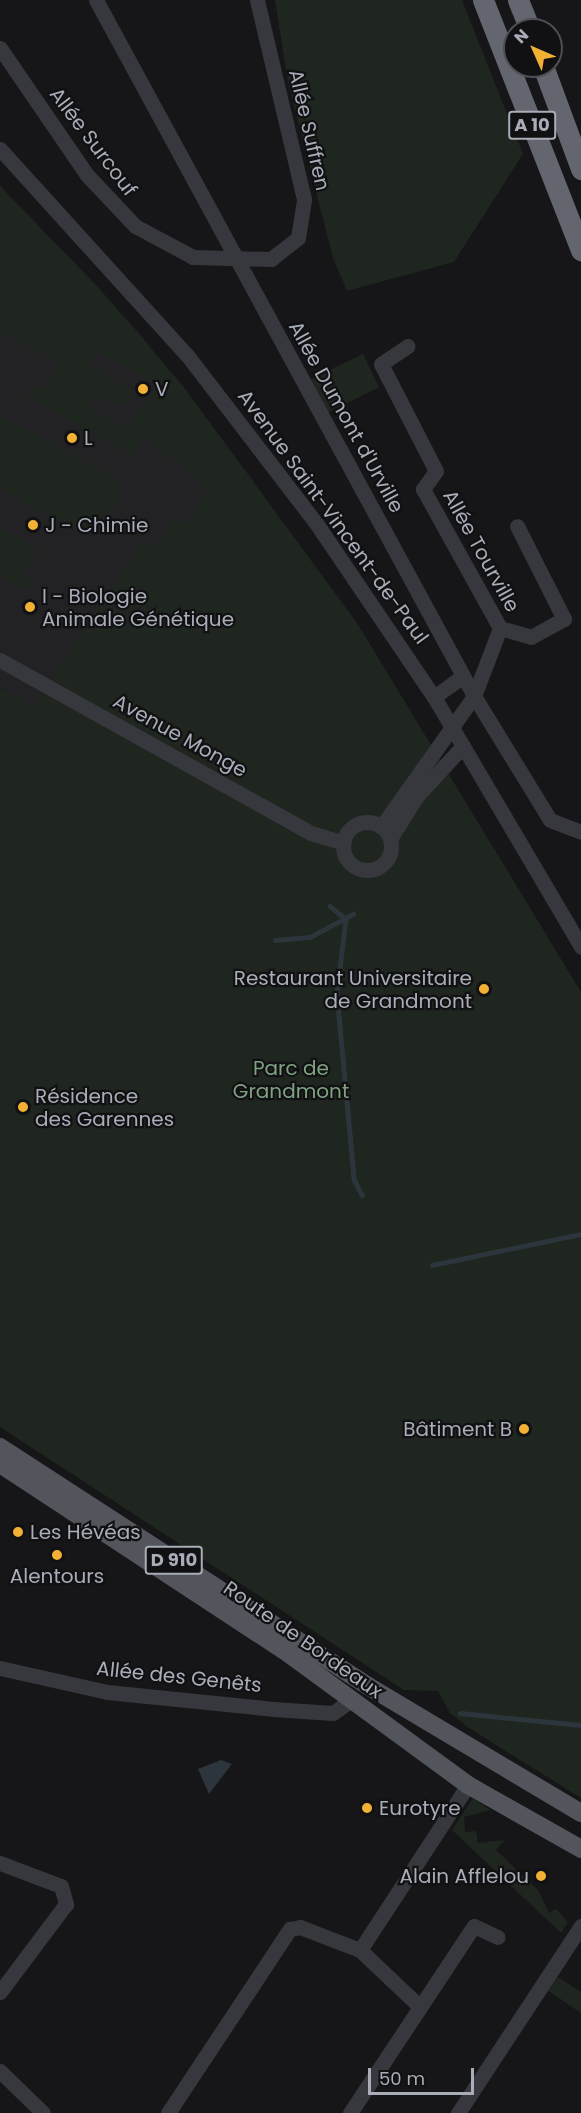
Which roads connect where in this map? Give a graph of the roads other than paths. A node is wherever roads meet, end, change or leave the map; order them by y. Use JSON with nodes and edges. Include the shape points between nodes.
{"nodes":[{"id":1,"x":96,"y":0,"type":"edge"},
{"id":2,"x":256,"y":0,"type":"edge"},
{"id":3,"x":483,"y":0,"type":"edge"},
{"id":4,"x":518,"y":0,"type":"edge"},
{"id":5,"x":525,"y":18,"type":"edge"},
{"id":6,"x":0,"y":48,"type":"edge"},
{"id":7,"x":547,"y":78,"type":"edge"},
{"id":8,"x":0,"y":149,"type":"edge"},
{"id":9,"x":581,"y":169,"type":"edge"},
{"id":10,"x":581,"y":250,"type":"edge"},
{"id":11,"x":238,"y":261,"type":"junction"},
{"id":12,"x":408,"y":345,"type":"dead end"},
{"id":13,"x":517,"y":526,"type":"dead end"},
{"id":14,"x":500,"y":628,"type":"junction"},
{"id":15,"x":0,"y":660,"type":"edge"},
{"id":16,"x":463,"y":676,"type":"junction"},
{"id":17,"x":474,"y":696,"type":"junction"},
{"id":18,"x":434,"y":697,"type":"junction"},
{"id":19,"x":452,"y":725,"type":"junction"},
{"id":20,"x":463,"y":746,"type":"junction"},
{"id":21,"x":581,"y":832,"type":"edge"},
{"id":22,"x":386,"y":833,"type":"junction"},
{"id":23,"x":343,"y":843,"type":"junction"},
{"id":24,"x":581,"y":947,"type":"edge"},
{"id":25,"x":0,"y":1447,"type":"edge"},
{"id":26,"x":0,"y":1464,"type":"edge"},
{"id":27,"x":0,"y":1668,"type":"edge"},
{"id":28,"x":351,"y":1700,"type":"junction"},
{"id":29,"x":468,"y":1785,"type":"junction"},
{"id":30,"x":581,"y":1813,"type":"edge"},
{"id":31,"x":581,"y":1849,"type":"edge"},
{"id":32,"x":0,"y":1863,"type":"edge"},
{"id":33,"x":581,"y":1926,"type":"edge"},
{"id":34,"x":498,"y":1937,"type":"dead end"},
{"id":35,"x":360,"y":1950,"type":"junction"},
{"id":36,"x":0,"y":1992,"type":"edge"},
{"id":37,"x":420,"y":2007,"type":"junction"},
{"id":38,"x":0,"y":2071,"type":"edge"},
{"id":39,"x":6,"y":2089,"type":"edge"},
{"id":40,"x":43,"y":2113,"type":"edge"},
{"id":41,"x":168,"y":2113,"type":"edge"},
{"id":42,"x":350,"y":2113,"type":"edge"},
{"id":43,"x":458,"y":2113,"type":"edge"}],
"edges":[{"from":1,"to":11,"type":"street","name":"Allée Dumont d'Urville"},
{"from":2,"to":11,"type":"street","name":"Allée Suffren","via":[[305,214],[298,238],[282,254],[258,262]]},
{"from":3,"to":10,"type":"highway","number":"A 10"},
{"from":4,"to":5,"type":"highway"},
{"from":6,"to":11,"type":"street","name":"Allée Surcouf","via":[[87,175],[135,226],[193,257]]},
{"from":7,"to":9,"type":"highway","number":"A 10"},
{"from":8,"to":18,"type":"street","name":"Avenue Saint-Vincent-de-Paul","via":[[216,392],[357,580]]},
{"from":11,"to":16,"type":"street","name":"Allée Dumont d'Urville"},
{"from":12,"to":14,"type":"street","name":"Allée Tourville","via":[[381,363],[436,471],[423,489]]},
{"from":13,"to":14,"type":"street","via":[[564,619],[531,637]]},
{"from":14,"to":17,"type":"street","name":"Allée Tourville"},
{"from":15,"to":23,"type":"street","name":"Avenue Monge","via":[[311,833]]},
{"from":16,"to":17,"type":"street","name":"Allée Dumont d'Urville"},
{"from":16,"to":18,"type":"street"},
{"from":17,"to":19,"type":"street","name":"Allée Tourville"},
{"from":17,"to":21,"type":"street","name":"Allée Dumont d'Urville","via":[[550,820]]},
{"from":18,"to":19,"type":"street","name":"Avenue Saint-Vincent-de-Paul"},
{"from":19,"to":20,"type":"street","name":"Avenue Saint-Vincent-de-Paul"},
{"from":19,"to":22,"type":"street","name":"Allée Tourville"},
{"from":20,"to":22,"type":"street"},
{"from":20,"to":24,"type":"street","name":"Avenue Saint-Vincent-de-Paul"},
{"from":22,"to":23,"type":"street","via":[[357,824]]},
{"from":22,"to":23,"type":"street","via":[[388,859],[370,871],[350,864]]},
{"from":25,"to":30,"type":"main road","name":"Route de Bordeaux","number":"D 910","via":[[368,1686]]},
{"from":26,"to":28,"type":"main road","name":"Route de Bordeaux","number":"D 910"},
{"from":27,"to":28,"type":"street","name":"Allée des Genêts","via":[[107,1692],[273,1709],[333,1713]]},
{"from":28,"to":29,"type":"main road","name":"Route de Bordeaux","number":"D 910"},
{"from":29,"to":31,"type":"main road","name":"Route de Bordeaux","number":"D 910"},
{"from":29,"to":35,"type":"street"},
{"from":32,"to":36,"type":"street","via":[[61,1886],[66,1904]]},
{"from":33,"to":43,"type":"street"},
{"from":34,"to":37,"type":"street","via":[[474,1926]]},
{"from":35,"to":37,"type":"street"},
{"from":35,"to":41,"type":"street","via":[[300,1927],[290,1929]]},
{"from":37,"to":42,"type":"street"},
{"from":38,"to":39,"type":"street"},
{"from":39,"to":40,"type":"street"}]}
